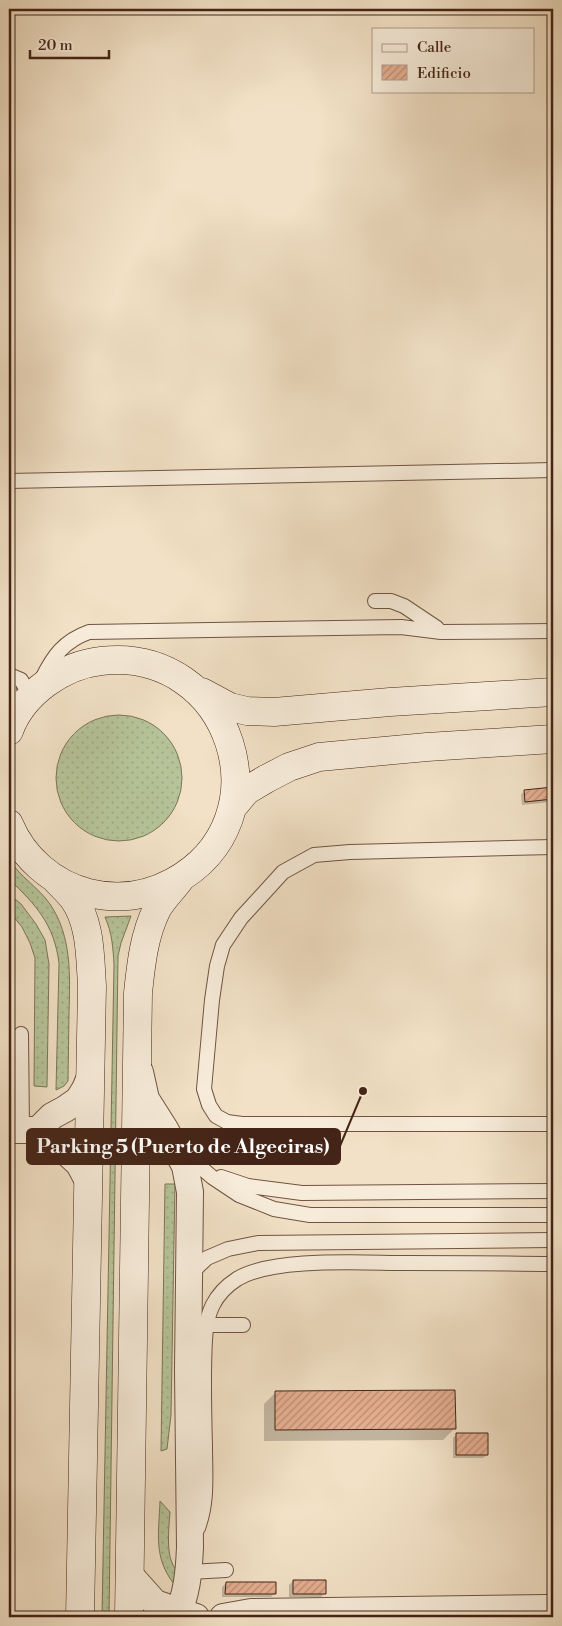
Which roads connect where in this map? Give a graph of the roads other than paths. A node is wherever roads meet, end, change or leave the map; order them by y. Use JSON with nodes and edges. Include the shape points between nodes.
{"nodes":[{"id":1,"x":553,"y":470,"type":"edge"},
{"id":2,"x":9,"y":480,"type":"edge"},
{"id":3,"x":375,"y":601,"type":"dead end"},
{"id":4,"x":553,"y":630,"type":"edge"},
{"id":5,"x":442,"y":632,"type":"junction"},
{"id":6,"x":9,"y":676,"type":"edge"},
{"id":7,"x":195,"y":689,"type":"junction"},
{"id":8,"x":553,"y":692,"type":"edge"},
{"id":9,"x":17,"y":708,"type":"edge"},
{"id":10,"x":553,"y":739,"type":"edge"},
{"id":11,"x":232,"y":808,"type":"junction"},
{"id":12,"x":10,"y":828,"type":"edge"},
{"id":13,"x":553,"y":847,"type":"edge"},
{"id":14,"x":181,"y":878,"type":"junction"},
{"id":15,"x":57,"y":880,"type":"junction"},
{"id":16,"x":20,"y":1034,"type":"dead end"},
{"id":17,"x":136,"y":1048,"type":"junction"},
{"id":18,"x":90,"y":1077,"type":"junction"},
{"id":19,"x":553,"y":1124,"type":"edge"},
{"id":20,"x":23,"y":1130,"type":"edge"},
{"id":21,"x":170,"y":1138,"type":"junction"},
{"id":22,"x":200,"y":1167,"type":"junction"},
{"id":23,"x":88,"y":1181,"type":"junction"},
{"id":24,"x":553,"y":1191,"type":"edge"},
{"id":25,"x":553,"y":1215,"type":"edge"},
{"id":26,"x":553,"y":1240,"type":"edge"},
{"id":27,"x":553,"y":1264,"type":"edge"},
{"id":28,"x":189,"y":1275,"type":"junction"},
{"id":29,"x":207,"y":1325,"type":"junction"},
{"id":30,"x":243,"y":1325,"type":"dead end"},
{"id":31,"x":190,"y":1560,"type":"junction"},
{"id":32,"x":226,"y":1570,"type":"dead end"},
{"id":33,"x":130,"y":1575,"type":"junction"},
{"id":34,"x":547,"y":1608,"type":"dead end"},
{"id":35,"x":184,"y":1615,"type":"edge"},
{"id":36,"x":80,"y":1617,"type":"edge"},
{"id":37,"x":129,"y":1617,"type":"edge"},
{"id":38,"x":223,"y":1617,"type":"edge"}],
"edges":[{"from":1,"to":2,"type":"lane"},
{"from":3,"to":5,"type":"lane","via":[[404,606]]},
{"from":4,"to":5,"type":"lane"},
{"from":5,"to":9,"type":"lane","via":[[401,626],[89,632],[64,645]]},
{"from":6,"to":9,"type":"lane","via":[[21,680]]},
{"from":7,"to":8,"type":"main road","via":[[230,707],[274,712]]},
{"from":7,"to":9,"type":"main road","via":[[158,666],[115,659],[72,668],[53,678]]},
{"from":7,"to":11,"type":"main road","via":[[210,704],[230,743],[235,765]]},
{"from":10,"to":11,"type":"main road","via":[[319,756],[266,779],[246,791]]},
{"from":11,"to":14,"type":"main road","via":[[213,848]]},
{"from":12,"to":15,"type":"main road","via":[[25,852]]},
{"from":13,"to":19,"type":"lane","via":[[314,855],[283,872],[241,918],[223,945],[212,1000],[204,1089],[216,1116],[242,1124]]},
{"from":14,"to":15,"type":"main road","via":[[162,888],[120,897],[77,890]]},
{"from":14,"to":17,"type":"main road","via":[[158,908],[142,955]]},
{"from":15,"to":18,"type":"main road","via":[[73,899],[84,920],[90,951]]},
{"from":16,"to":20,"type":"lane"},
{"from":17,"to":21,"type":"street","via":[[146,1099]]},
{"from":17,"to":33,"type":"main road"},
{"from":18,"to":20,"type":"street","via":[[78,1100]]},
{"from":18,"to":23,"type":"main road"},
{"from":20,"to":23,"type":"street","via":[[65,1151],[79,1164]]},
{"from":21,"to":22,"type":"lane"},
{"from":21,"to":28,"type":"street","via":[[186,1166],[190,1192]]},
{"from":22,"to":24,"type":"lane","via":[[248,1186],[302,1193]]},
{"from":22,"to":25,"type":"lane","via":[[239,1195],[274,1210],[310,1215]]},
{"from":23,"to":36,"type":"main road"},
{"from":26,"to":28,"type":"lane","via":[[258,1243],[228,1249],[207,1258]]},
{"from":27,"to":29,"type":"lane","via":[[322,1263],[276,1266],[239,1278],[226,1288],[217,1297]]},
{"from":28,"to":31,"type":"street"},
{"from":29,"to":30,"type":"lane"},
{"from":29,"to":31,"type":"lane","via":[[204,1361],[206,1498]]},
{"from":31,"to":32,"type":"lane"},
{"from":31,"to":35,"type":"street"},
{"from":33,"to":35,"type":"street","via":[[156,1603]]},
{"from":33,"to":37,"type":"main road"},
{"from":34,"to":38,"type":"street","via":[[334,1602]]}]}
